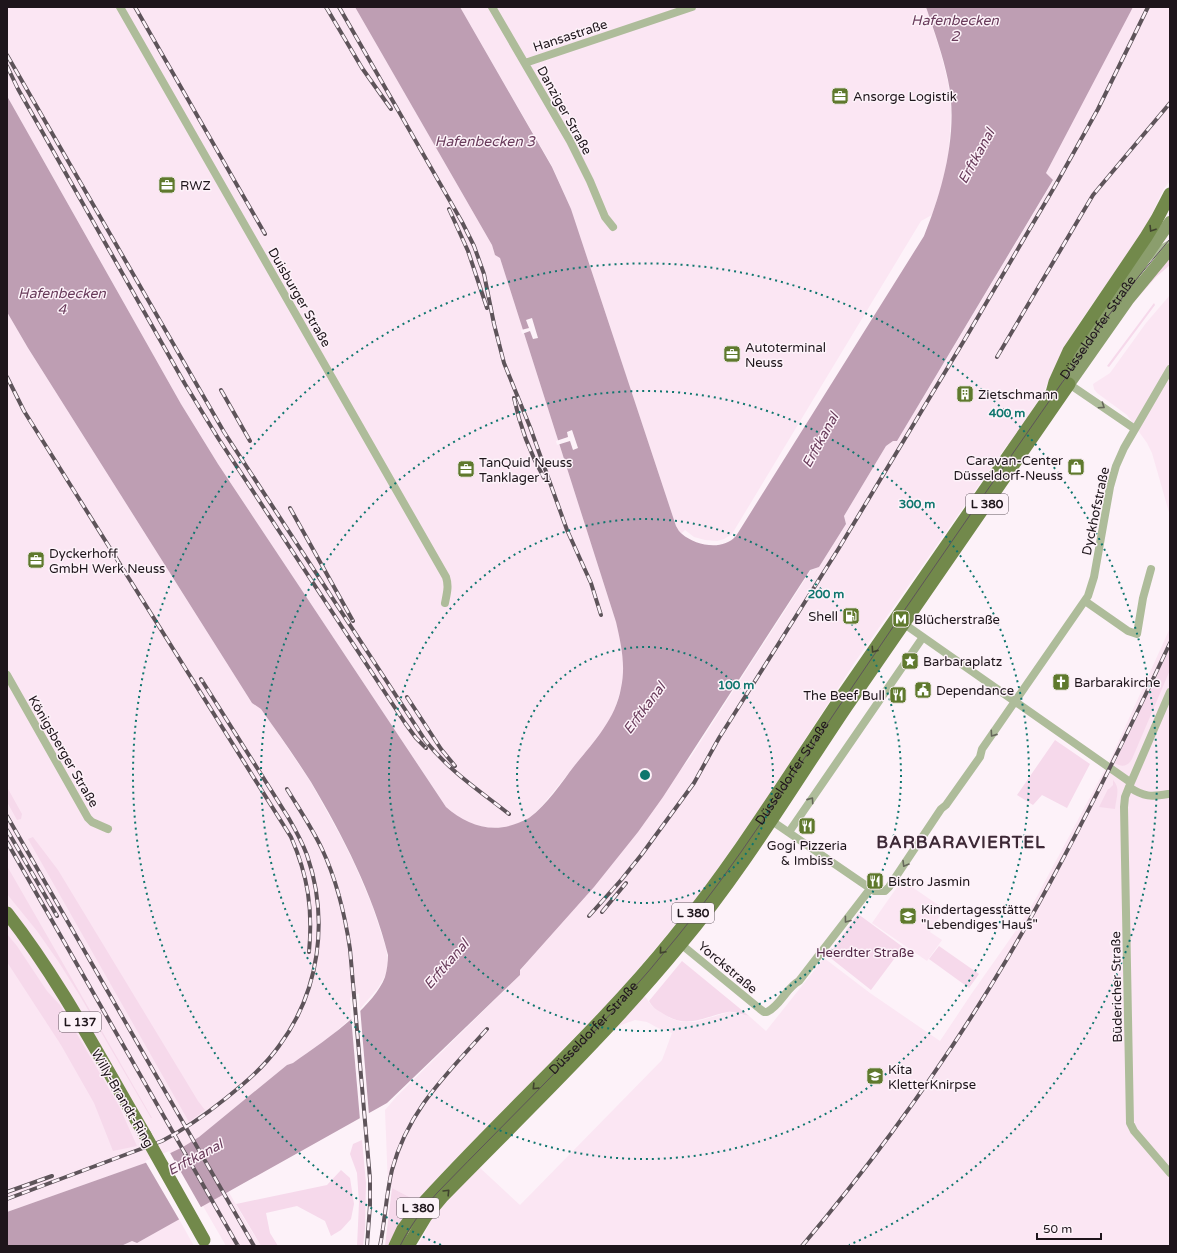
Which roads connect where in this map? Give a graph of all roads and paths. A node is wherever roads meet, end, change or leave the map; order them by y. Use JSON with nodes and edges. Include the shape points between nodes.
{"nodes":[{"id":1,"x":120,"y":7,"type":"edge"},
{"id":2,"x":492,"y":7,"type":"edge"},
{"id":3,"x":692,"y":7,"type":"edge"},
{"id":4,"x":525,"y":63,"type":"junction"},
{"id":5,"x":1170,"y":194,"type":"edge"},
{"id":6,"x":1170,"y":222,"type":"edge"},
{"id":7,"x":613,"y":227,"type":"dead end"},
{"id":8,"x":1170,"y":244,"type":"edge"},
{"id":9,"x":1170,"y":249,"type":"edge"},
{"id":10,"x":1145,"y":260,"type":"junction"},
{"id":11,"x":1170,"y":369,"type":"edge"},
{"id":12,"x":1070,"y":384,"type":"junction"},
{"id":13,"x":1052,"y":393,"type":"junction"},
{"id":14,"x":1135,"y":429,"type":"junction"},
{"id":15,"x":1151,"y":569,"type":"dead end"},
{"id":16,"x":1085,"y":601,"type":"junction"},
{"id":17,"x":445,"y":603,"type":"dead end"},
{"id":18,"x":900,"y":621,"type":"junction"},
{"id":19,"x":924,"y":637,"type":"junction"},
{"id":20,"x":7,"y":675,"type":"edge"},
{"id":21,"x":1170,"y":692,"type":"edge"},
{"id":22,"x":1015,"y":702,"type":"junction"},
{"id":23,"x":1130,"y":784,"type":"junction"},
{"id":24,"x":1168,"y":794,"type":"dead end"},
{"id":25,"x":767,"y":817,"type":"junction"},
{"id":26,"x":108,"y":829,"type":"dead end"},
{"id":27,"x":789,"y":832,"type":"junction"},
{"id":28,"x":870,"y":889,"type":"junction"},
{"id":29,"x":7,"y":913,"type":"edge"},
{"id":30,"x":677,"y":941,"type":"junction"},
{"id":31,"x":1170,"y":1173,"type":"edge"},
{"id":32,"x":206,"y":1243,"type":"edge"},
{"id":33,"x":395,"y":1246,"type":"edge"},
{"id":34,"x":408,"y":1246,"type":"edge"}],
"edges":[{"from":1,"to":17,"type":"street","name":"Duisburger Straße","via":[[446,577],[448,590]]},
{"from":2,"to":4,"type":"street","name":"Danziger Straße"},
{"from":3,"to":4,"type":"street","name":"Hansastraße"},
{"from":4,"to":7,"type":"street","name":"Danziger Straße","via":[[570,141],[605,217]]},
{"from":5,"to":13,"type":"main road","one_way":true,"via":[[1158,219],[1069,351]]},
{"from":6,"to":10,"type":"main road","name":"Düsseldorfer Straße","number":"L 380"},
{"from":8,"to":10,"type":"street"},
{"from":9,"to":12,"type":"main road","name":"Düsseldorfer Straße","number":"L 380","via":[[1128,300]]},
{"from":10,"to":13,"type":"main road","name":"Düsseldorfer Straße","number":"L 380"},
{"from":11,"to":14,"type":"street","name":"Dyckhofstraße"},
{"from":12,"to":14,"type":"street","one_way":true},
{"from":12,"to":18,"type":"main road","name":"Düsseldorfer Straße","number":"L 380"},
{"from":13,"to":18,"type":"main road","name":"Düsseldorfer Straße","number":"L 380"},
{"from":14,"to":16,"type":"street","name":"Dyckhofstraße","via":[[1116,466],[1093,582]]},
{"from":15,"to":16,"type":"street","via":[[1137,634],[1128,631]]},
{"from":16,"to":22,"type":"street","name":"Dyckhofstraße"},
{"from":18,"to":19,"type":"street"},
{"from":18,"to":25,"type":"main road","name":"Düsseldorfer Straße","number":"L 380"},
{"from":19,"to":22,"type":"street"},
{"from":27,"to":19,"type":"street","one_way":true},
{"from":20,"to":26,"type":"street","name":"Königsberger Straße","via":[[88,818]]},
{"from":21,"to":23,"type":"street","name":"Büdericher Straße"},
{"from":22,"to":23,"type":"street"},
{"from":22,"to":28,"type":"street","one_way":true,"via":[[982,749],[980,757],[941,809],[889,887],[885,891],[877,892]]},
{"from":23,"to":24,"type":"street","via":[[1140,794]]},
{"from":23,"to":31,"type":"street","name":"Büdericher Straße","via":[[1124,807],[1130,1123]]},
{"from":25,"to":27,"type":"street"},
{"from":25,"to":30,"type":"main road","name":"Düsseldorfer Straße","number":"L 380","via":[[706,896]]},
{"from":27,"to":28,"type":"street"},
{"from":28,"to":30,"type":"street","name":"Yorckstraße","one_way":true,"via":[[799,981],[793,984],[767,1012]]},
{"from":29,"to":32,"type":"main road","name":"Willy-Brandt-Ring","number":"L 137","bridge":true,"via":[[48,969],[72,1008]]},
{"from":30,"to":33,"type":"main road","name":"Düsseldorfer Straße","number":"L 380","one_way":true,"via":[[429,1196],[403,1229]]},
{"from":34,"to":30,"type":"main road","name":"Düsseldorfer Straße","number":"L 380","one_way":true,"via":[[426,1216],[442,1197],[630,1003]]}]}
